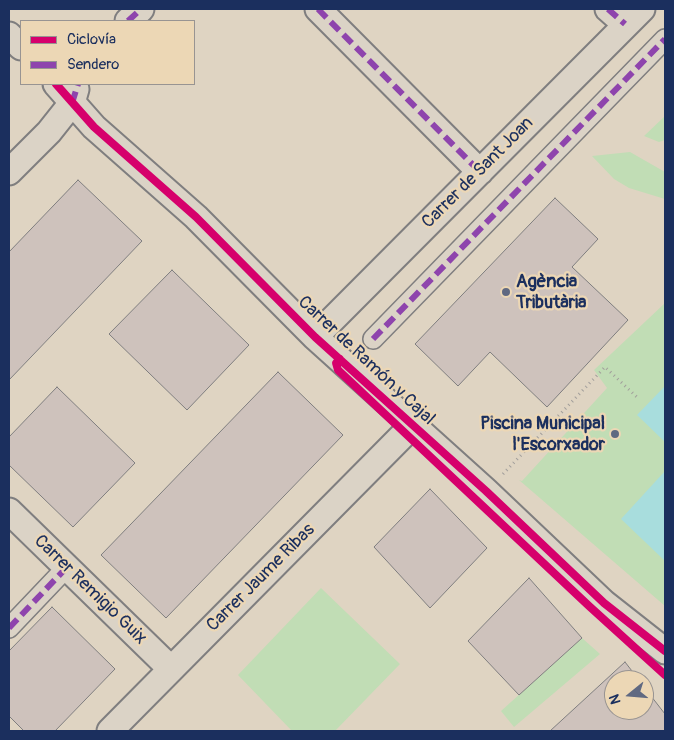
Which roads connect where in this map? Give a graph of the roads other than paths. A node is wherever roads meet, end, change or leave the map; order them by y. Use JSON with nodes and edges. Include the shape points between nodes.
{"nodes":[{"id":1,"x":141,"y":9,"type":"edge"},
{"id":2,"x":318,"y":9,"type":"edge"},
{"id":3,"x":625,"y":14,"type":"edge"},
{"id":4,"x":129,"y":20,"type":"edge"},
{"id":5,"x":9,"y":35,"type":"edge"},
{"id":6,"x":665,"y":39,"type":"edge"},
{"id":7,"x":20,"y":46,"type":"edge"},
{"id":8,"x":58,"y":85,"type":"edge"},
{"id":9,"x":75,"y":94,"type":"edge"},
{"id":10,"x":9,"y":172,"type":"edge"},
{"id":11,"x":480,"y":172,"type":"junction"},
{"id":12,"x":315,"y":337,"type":"junction"},
{"id":13,"x":373,"y":339,"type":"dead end"},
{"id":14,"x":413,"y":425,"type":"junction"},
{"id":15,"x":9,"y":510,"type":"edge"},
{"id":16,"x":67,"y":567,"type":"junction"},
{"id":17,"x":9,"y":628,"type":"edge"},
{"id":18,"x":665,"y":651,"type":"edge"},
{"id":19,"x":171,"y":669,"type":"junction"},
{"id":20,"x":110,"y":731,"type":"edge"}],
"edges":[{"from":1,"to":4,"type":"street"},
{"from":2,"to":11,"type":"street"},
{"from":3,"to":11,"type":"street","name":"Carrer de Sant Joan"},
{"from":5,"to":7,"type":"street"},
{"from":6,"to":13,"type":"street"},
{"from":8,"to":9,"type":"street","name":"Carrer de Ramón y Cajal"},
{"from":9,"to":10,"type":"street","via":[[49,132]]},
{"from":9,"to":12,"type":"street","name":"Carrer de Ramón y Cajal","via":[[94,127],[196,217]]},
{"from":11,"to":12,"type":"street","name":"Carrer de Sant Joan"},
{"from":12,"to":14,"type":"street","name":"Carrer de Ramón y Cajal"},
{"from":14,"to":18,"type":"street","name":"Carrer de Ramón y Cajal","via":[[604,603]]},
{"from":14,"to":19,"type":"street","name":"Carrer Jaume Ribas"},
{"from":15,"to":16,"type":"street","name":"Carrer Remigio Guix"},
{"from":16,"to":17,"type":"street"},
{"from":16,"to":19,"type":"street","name":"Carrer Remigio Guix"},
{"from":19,"to":20,"type":"street","name":"Carrer Jaume Ribas"}]}
